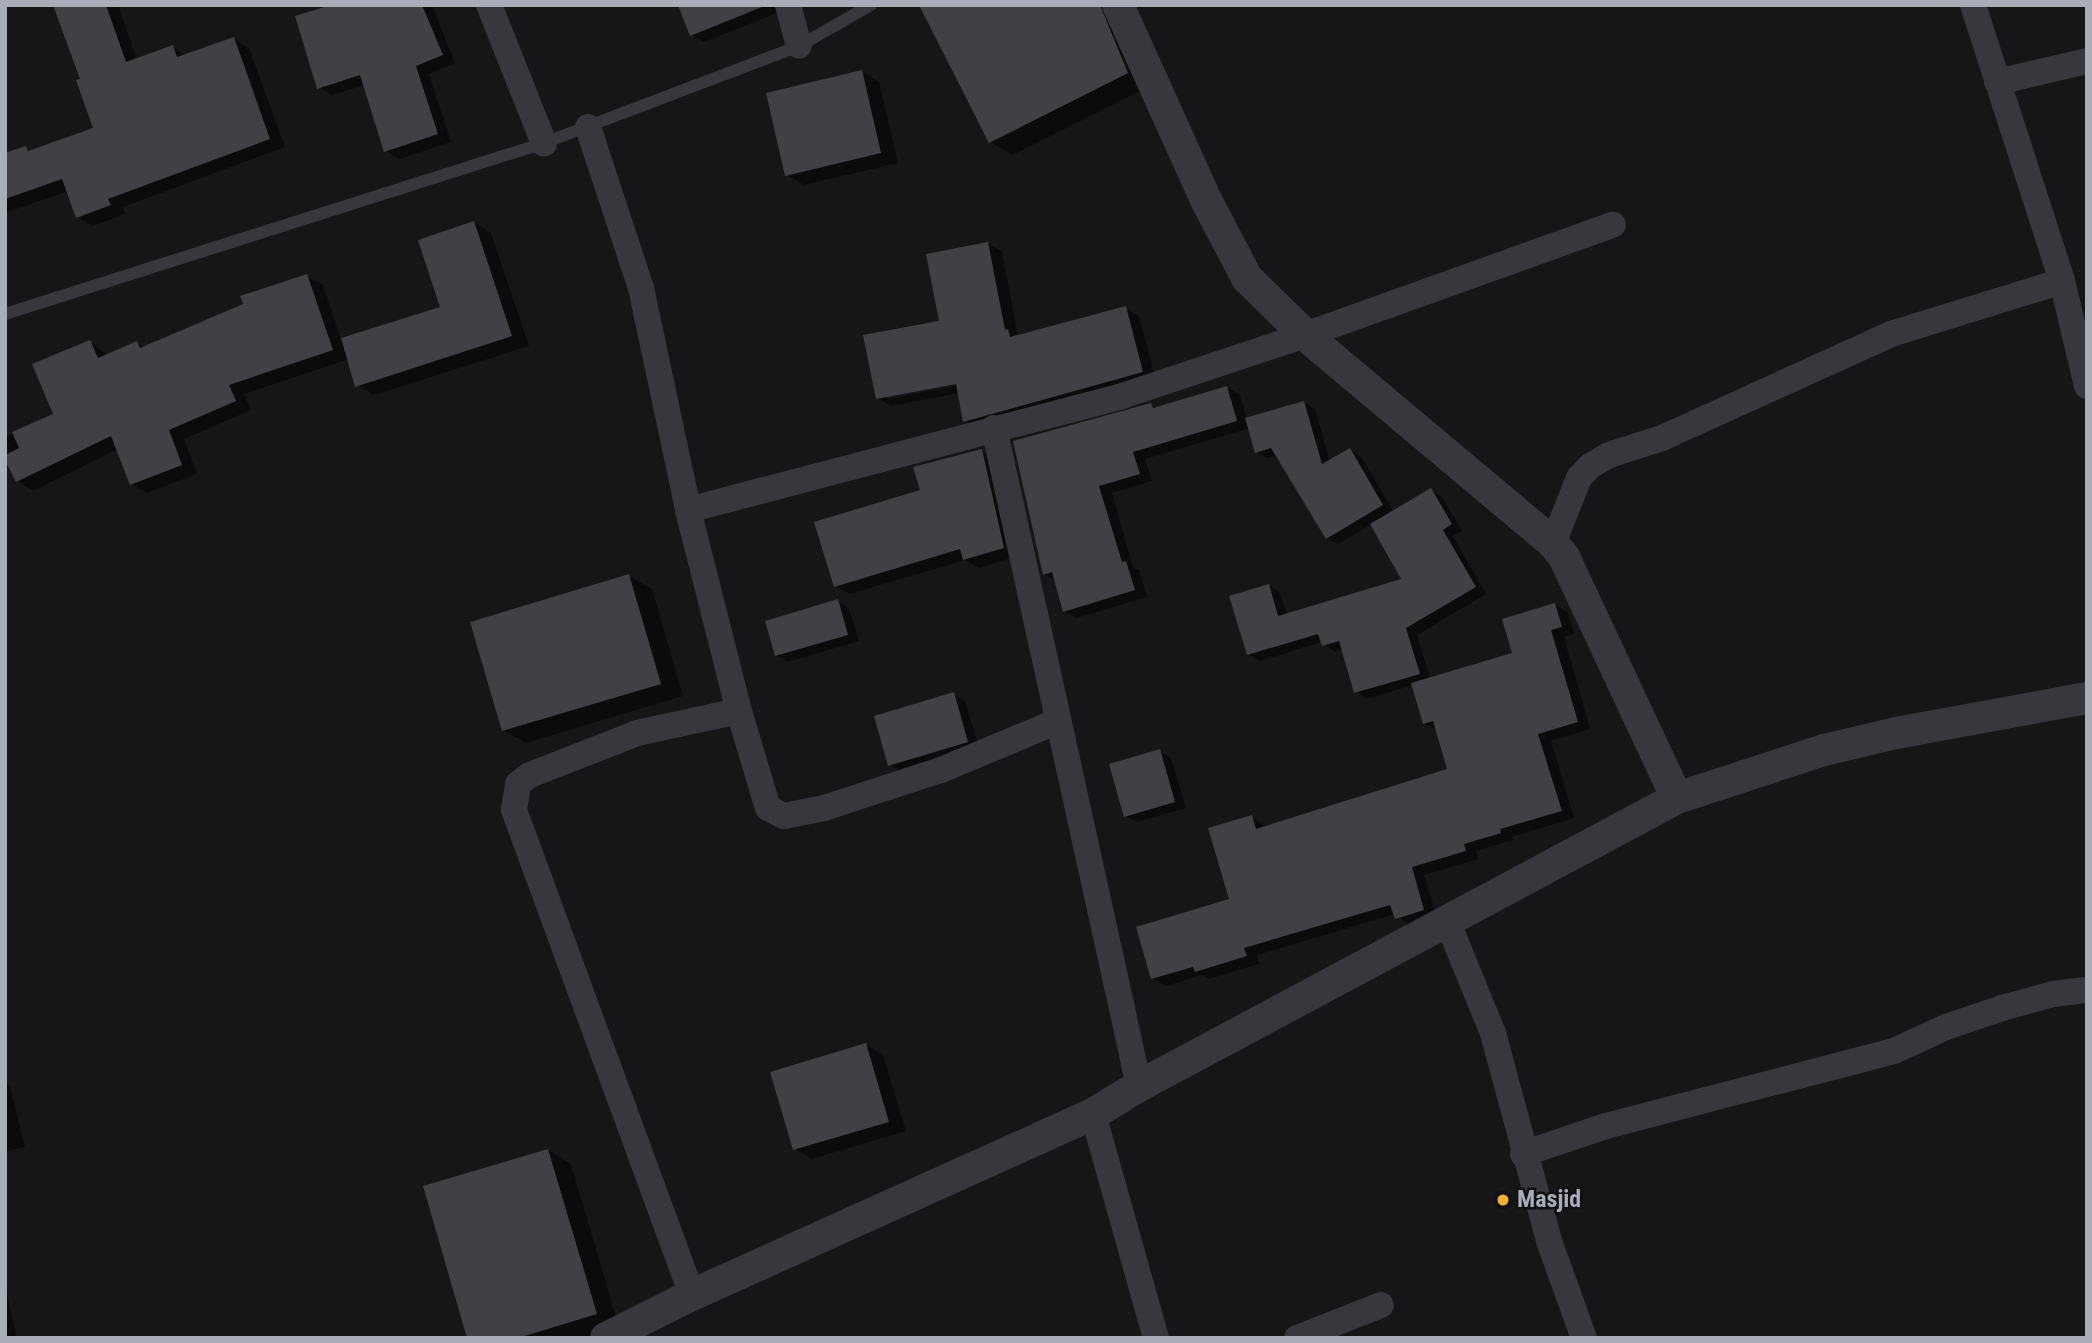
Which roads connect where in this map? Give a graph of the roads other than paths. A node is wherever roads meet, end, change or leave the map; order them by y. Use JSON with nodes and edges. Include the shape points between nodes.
{"nodes":[{"id":1,"x":489,"y":5,"type":"edge"},
{"id":2,"x":788,"y":5,"type":"edge"},
{"id":3,"x":871,"y":5,"type":"edge"},
{"id":4,"x":1118,"y":5,"type":"edge"},
{"id":5,"x":1973,"y":5,"type":"edge"},
{"id":6,"x":799,"y":46,"type":"junction"},
{"id":7,"x":2087,"y":61,"type":"edge"},
{"id":8,"x":1997,"y":82,"type":"junction"},
{"id":9,"x":588,"y":127,"type":"junction"},
{"id":10,"x":544,"y":143,"type":"junction"},
{"id":11,"x":1613,"y":225,"type":"dead end"},
{"id":12,"x":2062,"y":281,"type":"junction"},
{"id":13,"x":5,"y":314,"type":"edge"},
{"id":14,"x":1305,"y":335,"type":"junction"},
{"id":15,"x":2087,"y":386,"type":"edge"},
{"id":16,"x":994,"y":428,"type":"junction"},
{"id":17,"x":688,"y":510,"type":"junction"},
{"id":18,"x":1553,"y":543,"type":"junction"},
{"id":19,"x":2087,"y":698,"type":"edge"},
{"id":20,"x":739,"y":710,"type":"junction"},
{"id":21,"x":1058,"y":721,"type":"junction"},
{"id":22,"x":1677,"y":798,"type":"junction"},
{"id":23,"x":1448,"y":923,"type":"junction"},
{"id":24,"x":2087,"y":990,"type":"edge"},
{"id":25,"x":1139,"y":1086,"type":"junction"},
{"id":26,"x":1093,"y":1114,"type":"junction"},
{"id":27,"x":1523,"y":1154,"type":"junction"},
{"id":28,"x":692,"y":1295,"type":"junction"},
{"id":29,"x":1381,"y":1304,"type":"dead end"},
{"id":30,"x":606,"y":1338,"type":"edge"},
{"id":31,"x":1156,"y":1338,"type":"edge"},
{"id":32,"x":1297,"y":1338,"type":"edge"},
{"id":33,"x":1584,"y":1338,"type":"edge"}],
"edges":[{"from":1,"to":10,"type":"street"},
{"from":2,"to":6,"type":"street"},
{"from":3,"to":6,"type":"lane"},
{"from":4,"to":14,"type":"street","via":[[1236,261],[1260,294]]},
{"from":5,"to":8,"type":"street"},
{"from":6,"to":9,"type":"lane"},
{"from":7,"to":8,"type":"street"},
{"from":8,"to":12,"type":"street"},
{"from":9,"to":10,"type":"lane"},
{"from":9,"to":17,"type":"street","via":[[641,288]]},
{"from":10,"to":13,"type":"lane"},
{"from":11,"to":14,"type":"street"},
{"from":12,"to":15,"type":"street"},
{"from":12,"to":18,"type":"street","via":[[1891,334],[1662,438],[1609,455],[1579,478]]},
{"from":14,"to":16,"type":"street","via":[[1122,396]]},
{"from":14,"to":18,"type":"street"},
{"from":16,"to":17,"type":"street"},
{"from":16,"to":21,"type":"street"},
{"from":17,"to":20,"type":"street"},
{"from":18,"to":22,"type":"street","via":[[1564,556]]},
{"from":19,"to":22,"type":"street","via":[[1836,747]]},
{"from":20,"to":21,"type":"street","via":[[768,808],[784,817],[941,770]]},
{"from":20,"to":28,"type":"street","via":[[637,733],[530,775],[518,784],[514,810]]},
{"from":21,"to":25,"type":"street"},
{"from":22,"to":23,"type":"street"},
{"from":23,"to":25,"type":"street"},
{"from":23,"to":27,"type":"street","via":[[1493,1033]]},
{"from":24,"to":27,"type":"street","via":[[2053,994],[1946,1027],[1894,1051],[1606,1126]]},
{"from":25,"to":26,"type":"street"},
{"from":26,"to":28,"type":"street"},
{"from":26,"to":31,"type":"street"},
{"from":27,"to":33,"type":"street"},
{"from":28,"to":30,"type":"street"},
{"from":29,"to":32,"type":"street"}]}
